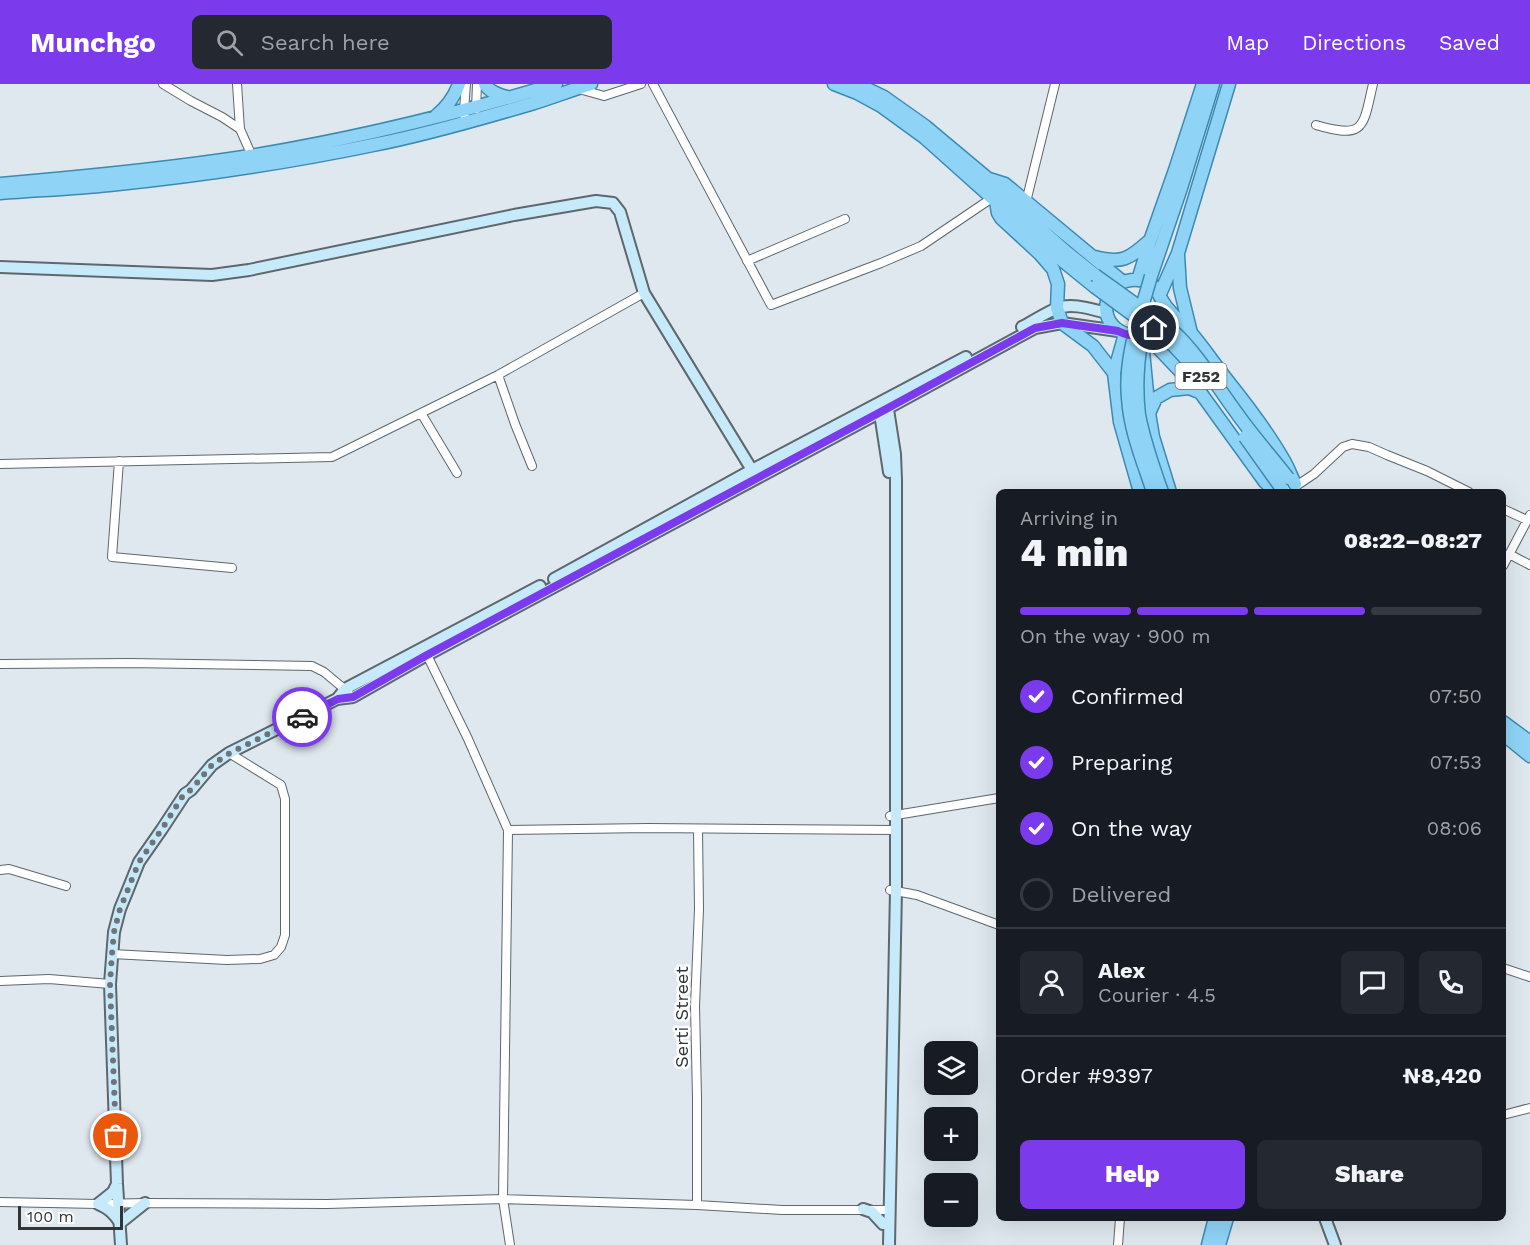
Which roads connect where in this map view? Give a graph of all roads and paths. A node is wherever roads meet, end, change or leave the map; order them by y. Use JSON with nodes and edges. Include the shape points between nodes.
{"nodes":[{"id":1,"x":163,"y":84,"type":"edge"},
{"id":2,"x":237,"y":84,"type":"edge"},
{"id":3,"x":459,"y":84,"type":"edge"},
{"id":4,"x":466,"y":84,"type":"edge"},
{"id":5,"x":477,"y":84,"type":"edge"},
{"id":6,"x":485,"y":84,"type":"edge"},
{"id":7,"x":556,"y":84,"type":"edge"},
{"id":8,"x":591,"y":84,"type":"edge"},
{"id":9,"x":641,"y":84,"type":"edge"},
{"id":10,"x":653,"y":84,"type":"edge"},
{"id":11,"x":834,"y":84,"type":"edge"},
{"id":12,"x":858,"y":84,"type":"edge"},
{"id":13,"x":1055,"y":84,"type":"edge"},
{"id":14,"x":1203,"y":84,"type":"edge"},
{"id":15,"x":1213,"y":84,"type":"edge"},
{"id":16,"x":1223,"y":84,"type":"edge"},
{"id":17,"x":1229,"y":84,"type":"edge"},
{"id":18,"x":1373,"y":84,"type":"edge"},
{"id":19,"x":576,"y":89,"type":"junction"},
{"id":20,"x":508,"y":98,"type":"junction"},
{"id":21,"x":471,"y":114,"type":"junction"},
{"id":22,"x":435,"y":117,"type":"junction"},
{"id":23,"x":1316,"y":125,"type":"dead end"},
{"id":24,"x":240,"y":129,"type":"junction"},
{"id":25,"x":252,"y":156,"type":"junction"},
{"id":26,"x":986,"y":177,"type":"junction"},
{"id":27,"x":0,"y":184,"type":"edge"},
{"id":28,"x":0,"y":193,"type":"edge"},
{"id":29,"x":994,"y":200,"type":"junction"},
{"id":30,"x":1026,"y":202,"type":"junction"},
{"id":31,"x":845,"y":219,"type":"dead end"},
{"id":32,"x":1150,"y":240,"type":"junction"},
{"id":33,"x":1178,"y":253,"type":"junction"},
{"id":34,"x":1091,"y":256,"type":"junction"},
{"id":35,"x":747,"y":261,"type":"junction"},
{"id":36,"x":0,"y":267,"type":"edge"},
{"id":37,"x":1149,"y":279,"type":"junction"},
{"id":38,"x":1095,"y":281,"type":"junction"},
{"id":39,"x":1123,"y":282,"type":"junction"},
{"id":40,"x":644,"y":293,"type":"junction"},
{"id":41,"x":1161,"y":298,"type":"junction"},
{"id":42,"x":1057,"y":308,"type":"junction"},
{"id":43,"x":1107,"y":313,"type":"junction"},
{"id":44,"x":1062,"y":323,"type":"junction"},
{"id":45,"x":1122,"y":333,"type":"junction"},
{"id":46,"x":1192,"y":334,"type":"junction"},
{"id":47,"x":1143,"y":335,"type":"junction"},
{"id":48,"x":1114,"y":373,"type":"junction"},
{"id":49,"x":498,"y":375,"type":"junction"},
{"id":50,"x":1200,"y":392,"type":"junction"},
{"id":51,"x":883,"y":406,"type":"junction"},
{"id":52,"x":421,"y":413,"type":"junction"},
{"id":53,"x":1149,"y":413,"type":"junction"},
{"id":54,"x":119,"y":461,"type":"junction"},
{"id":55,"x":0,"y":464,"type":"edge"},
{"id":56,"x":532,"y":466,"type":"dead end"},
{"id":57,"x":752,"y":470,"type":"junction"},
{"id":58,"x":457,"y":473,"type":"dead end"},
{"id":59,"x":1289,"y":488,"type":"edge"},
{"id":60,"x":1139,"y":489,"type":"edge"},
{"id":61,"x":1152,"y":489,"type":"edge"},
{"id":62,"x":1161,"y":489,"type":"edge"},
{"id":63,"x":1169,"y":489,"type":"edge"},
{"id":64,"x":1463,"y":489,"type":"edge"},
{"id":65,"x":1506,"y":510,"type":"edge"},
{"id":66,"x":1528,"y":518,"type":"edge"},
{"id":67,"x":1509,"y":554,"type":"junction"},
{"id":68,"x":1506,"y":560,"type":"edge"},
{"id":69,"x":1530,"y":565,"type":"edge"},
{"id":70,"x":232,"y":568,"type":"dead end"},
{"id":71,"x":427,"y":655,"type":"junction"},
{"id":72,"x":0,"y":664,"type":"edge"},
{"id":73,"x":349,"y":693,"type":"junction"},
{"id":74,"x":1506,"y":724,"type":"edge"},
{"id":75,"x":1506,"y":736,"type":"edge"},
{"id":76,"x":1530,"y":742,"type":"edge"},
{"id":77,"x":230,"y":753,"type":"junction"},
{"id":78,"x":1530,"y":756,"type":"edge"},
{"id":79,"x":996,"y":798,"type":"edge"},
{"id":80,"x":893,"y":816,"type":"junction"},
{"id":81,"x":698,"y":829,"type":"junction"},
{"id":82,"x":508,"y":830,"type":"junction"},
{"id":83,"x":893,"y":830,"type":"junction"},
{"id":84,"x":0,"y":870,"type":"edge"},
{"id":85,"x":66,"y":886,"type":"dead end"},
{"id":86,"x":893,"y":890,"type":"junction"},
{"id":87,"x":996,"y":924,"type":"edge"},
{"id":88,"x":112,"y":954,"type":"junction"},
{"id":89,"x":1506,"y":969,"type":"edge"},
{"id":90,"x":1530,"y":977,"type":"edge"},
{"id":91,"x":0,"y":981,"type":"edge"},
{"id":92,"x":110,"y":984,"type":"junction"},
{"id":93,"x":1530,"y":1108,"type":"edge"},
{"id":94,"x":1506,"y":1114,"type":"edge"},
{"id":95,"x":117,"y":1184,"type":"junction"},
{"id":96,"x":503,"y":1199,"type":"junction"},
{"id":97,"x":0,"y":1202,"type":"edge"},
{"id":98,"x":118,"y":1203,"type":"junction"},
{"id":99,"x":145,"y":1203,"type":"junction"},
{"id":100,"x":98,"y":1204,"type":"junction"},
{"id":101,"x":697,"y":1205,"type":"junction"},
{"id":102,"x":863,"y":1209,"type":"junction"},
{"id":103,"x":887,"y":1210,"type":"junction"},
{"id":104,"x":1120,"y":1221,"type":"edge"},
{"id":105,"x":1214,"y":1221,"type":"edge"},
{"id":106,"x":1226,"y":1221,"type":"edge"},
{"id":107,"x":1326,"y":1221,"type":"edge"},
{"id":108,"x":120,"y":1223,"type":"junction"},
{"id":109,"x":883,"y":1224,"type":"junction"},
{"id":110,"x":121,"y":1245,"type":"edge"},
{"id":111,"x":510,"y":1245,"type":"edge"},
{"id":112,"x":883,"y":1245,"type":"edge"},
{"id":113,"x":889,"y":1245,"type":"edge"},
{"id":114,"x":1118,"y":1245,"type":"edge"},
{"id":115,"x":1208,"y":1245,"type":"edge"},
{"id":116,"x":1220,"y":1245,"type":"edge"},
{"id":117,"x":1335,"y":1245,"type":"edge"}],
"edges":[{"from":1,"to":24,"type":"street"},
{"from":2,"to":24,"type":"street"},
{"from":3,"to":22,"type":"main road","via":[[447,106]]},
{"from":4,"to":21,"type":"street"},
{"from":5,"to":21,"type":"street"},
{"from":6,"to":20,"type":"main road"},
{"from":7,"to":20,"type":"main road"},
{"from":8,"to":19,"type":"main road"},
{"from":9,"to":19,"type":"street","via":[[604,96]]},
{"from":10,"to":35,"type":"street"},
{"from":11,"to":29,"type":"main road","via":[[881,106],[925,138]]},
{"from":12,"to":26,"type":"main road","via":[[925,126]]},
{"from":13,"to":30,"type":"street"},
{"from":14,"to":32,"type":"main road"},
{"from":15,"to":37,"type":"main road"},
{"from":16,"to":37,"type":"main road","via":[[1175,241]]},
{"from":17,"to":33,"type":"main road"},
{"from":18,"to":23,"type":"street","via":[[1367,113],[1359,126],[1348,132]]},
{"from":19,"to":21,"type":"main road","via":[[533,104]]},
{"from":20,"to":21,"type":"main road"},
{"from":21,"to":22,"type":"main road"},
{"from":21,"to":28,"type":"main road","via":[[375,145],[267,165],[106,185]]},
{"from":22,"to":25,"type":"main road"},
{"from":24,"to":25,"type":"street"},
{"from":25,"to":27,"type":"main road"},
{"from":26,"to":30,"type":"main road","via":[[1005,184]]},
{"from":26,"to":38,"type":"main road"},
{"from":29,"to":35,"type":"street","via":[[921,246],[771,305]]},
{"from":29,"to":38,"type":"main road","via":[[1058,256]]},
{"from":29,"to":42,"type":"main road","via":[[1001,218],[1053,268],[1058,284]]},
{"from":30,"to":34,"type":"main road"},
{"from":31,"to":35,"type":"street"},
{"from":32,"to":34,"type":"main road","via":[[1131,257],[1109,261]]},
{"from":32,"to":37,"type":"main road"},
{"from":33,"to":41,"type":"main road"},
{"from":33,"to":46,"type":"main road","via":[[1180,288]]},
{"from":34,"to":39,"type":"main road"},
{"from":36,"to":40,"type":"main road","via":[[212,275],[514,215],[606,201],[620,212]]},
{"from":37,"to":39,"type":"main road"},
{"from":37,"to":41,"type":"main road"},
{"from":37,"to":61,"type":"main road","bridge":true,"via":[[1129,355],[1128,398],[1132,427]]},
{"from":37,"to":62,"type":"main road","bridge":true,"via":[[1139,349],[1139,414]]},
{"from":38,"to":59,"type":"main road","number":"F252","bridge":true,"via":[[1181,339]]},
{"from":39,"to":43,"type":"main road","via":[[1109,294]]},
{"from":40,"to":49,"type":"street"},
{"from":40,"to":57,"type":"main road"},
{"from":41,"to":46,"type":"main road"},
{"from":41,"to":47,"type":"main road","via":[[1160,320]]},
{"from":42,"to":43,"type":"main road","via":[[1084,307]]},
{"from":42,"to":44,"type":"main road"},
{"from":42,"to":51,"type":"main road"},
{"from":43,"to":45,"type":"main road"},
{"from":44,"to":45,"type":"main road"},
{"from":44,"to":48,"type":"main road","via":[[1093,346]]},
{"from":44,"to":51,"type":"main road","via":[[1035,328]]},
{"from":45,"to":47,"type":"main road"},
{"from":45,"to":48,"type":"main road"},
{"from":46,"to":59,"type":"main road","via":[[1283,459]]},
{"from":47,"to":50,"type":"main road"},
{"from":47,"to":53,"type":"main road"},
{"from":48,"to":60,"type":"main road","via":[[1120,422]]},
{"from":49,"to":52,"type":"street"},
{"from":49,"to":56,"type":"street"},
{"from":50,"to":53,"type":"main road","via":[[1189,388],[1170,390],[1156,398]]},
{"from":50,"to":59,"type":"main road","via":[[1265,482]]},
{"from":51,"to":57,"type":"main road"},
{"from":51,"to":71,"type":"main road"},
{"from":51,"to":80,"type":"main road","via":[[895,454],[896,480]]},
{"from":52,"to":54,"type":"street","via":[[332,457]]},
{"from":52,"to":58,"type":"street"},
{"from":53,"to":63,"type":"main road"},
{"from":54,"to":55,"type":"street"},
{"from":54,"to":70,"type":"street","via":[[112,557]]},
{"from":57,"to":73,"type":"main road"},
{"from":59,"to":64,"type":"street","via":[[1352,444],[1369,447]]},
{"from":65,"to":66,"type":"street"},
{"from":66,"to":67,"type":"street"},
{"from":67,"to":68,"type":"street"},
{"from":67,"to":69,"type":"street"},
{"from":71,"to":73,"type":"main road"},
{"from":71,"to":82,"type":"street"},
{"from":72,"to":73,"type":"street","via":[[312,666]]},
{"from":73,"to":77,"type":"main road"},
{"from":74,"to":76,"type":"main road"},
{"from":75,"to":78,"type":"main road"},
{"from":77,"to":88,"type":"main road","via":[[212,765],[184,794],[139,862],[120,909]]},
{"from":77,"to":88,"type":"street","via":[[281,785],[285,799],[285,935],[281,947],[274,955],[260,959]]},
{"from":79,"to":80,"type":"street"},
{"from":80,"to":83,"type":"main road"},
{"from":81,"to":82,"type":"street"},
{"from":81,"to":83,"type":"street"},
{"from":81,"to":101,"type":"street","name":"Serti Street"},
{"from":82,"to":96,"type":"street"},
{"from":83,"to":86,"type":"main road"},
{"from":84,"to":85,"type":"street","via":[[9,869]]},
{"from":86,"to":87,"type":"street"},
{"from":86,"to":103,"type":"main road"},
{"from":88,"to":92,"type":"main road"},
{"from":89,"to":90,"type":"street"},
{"from":91,"to":92,"type":"street","via":[[49,979]]},
{"from":92,"to":95,"type":"main road"},
{"from":93,"to":94,"type":"street"},
{"from":95,"to":98,"type":"main road"},
{"from":95,"to":100,"type":"main road"},
{"from":96,"to":99,"type":"street","via":[[327,1204]]},
{"from":96,"to":101,"type":"street"},
{"from":96,"to":111,"type":"street"},
{"from":97,"to":100,"type":"street"},
{"from":98,"to":99,"type":"street"},
{"from":98,"to":100,"type":"street"},
{"from":98,"to":108,"type":"main road"},
{"from":99,"to":108,"type":"main road"},
{"from":100,"to":108,"type":"main road","via":[[114,1213]]},
{"from":101,"to":102,"type":"street"},
{"from":102,"to":103,"type":"street"},
{"from":102,"to":109,"type":"main road"},
{"from":103,"to":109,"type":"main road"},
{"from":103,"to":113,"type":"main road"},
{"from":104,"to":114,"type":"street"},
{"from":105,"to":115,"type":"main road"},
{"from":106,"to":116,"type":"main road"},
{"from":107,"to":117,"type":"main road"},
{"from":108,"to":110,"type":"main road"},
{"from":109,"to":112,"type":"main road"}]}
